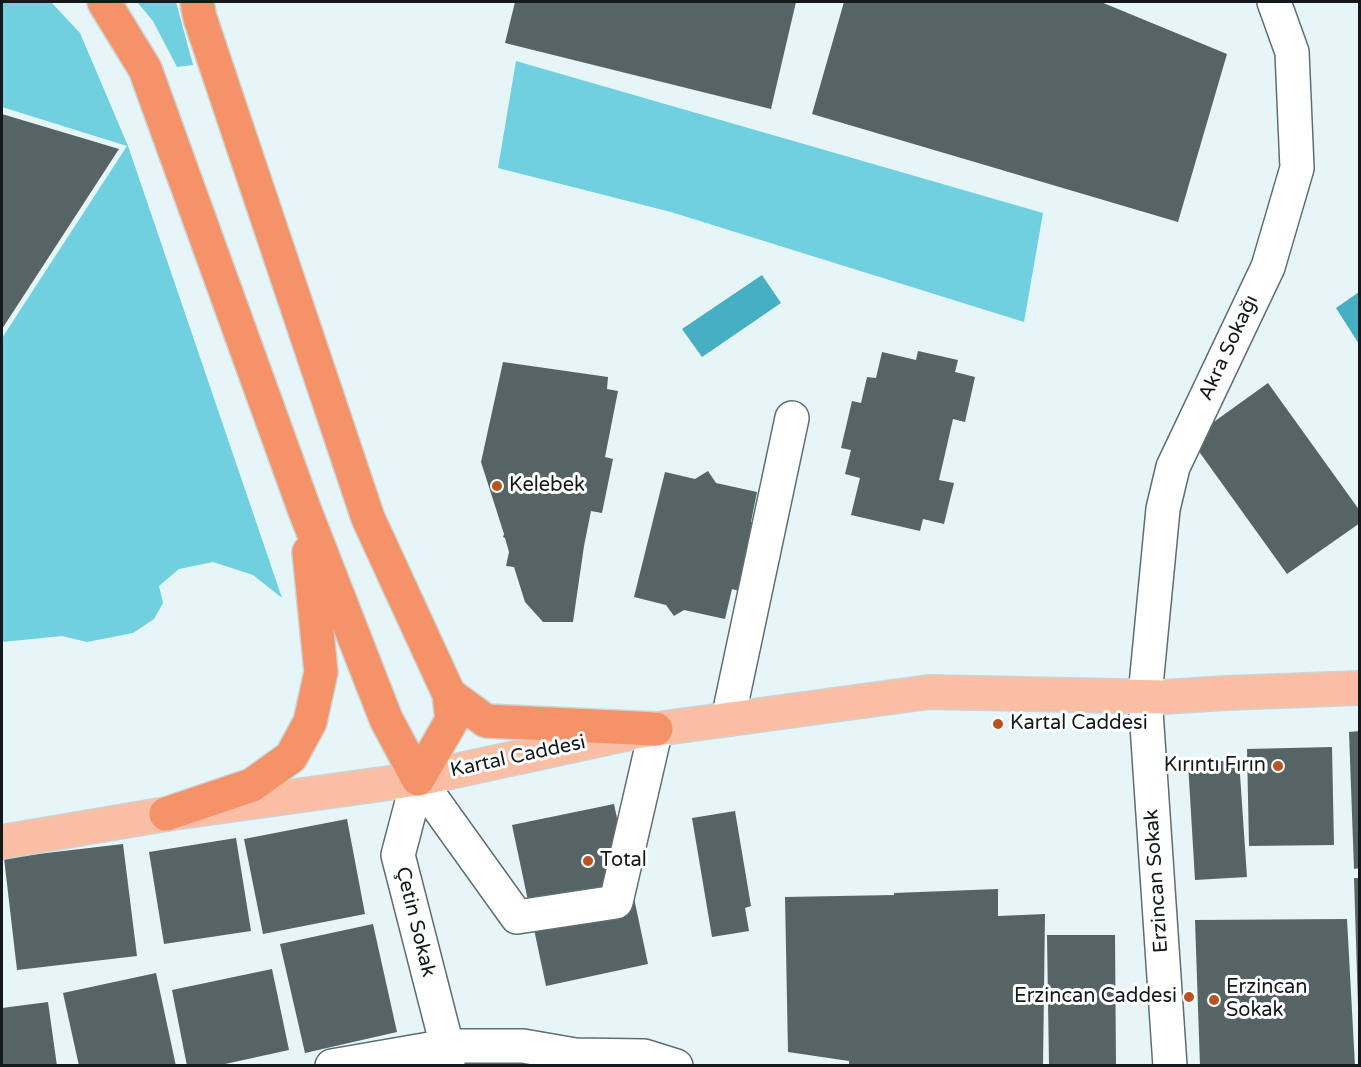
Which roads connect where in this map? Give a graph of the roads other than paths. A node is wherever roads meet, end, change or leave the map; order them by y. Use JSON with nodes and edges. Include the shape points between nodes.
{"nodes":[{"id":1,"x":104,"y":2,"type":"edge"},
{"id":2,"x":1274,"y":2,"type":"edge"},
{"id":3,"x":199,"y":7,"type":"edge"},
{"id":4,"x":792,"y":418,"type":"dead end"},
{"id":5,"x":305,"y":511,"type":"junction"},
{"id":6,"x":1359,"y":688,"type":"edge"},
{"id":7,"x":449,"y":694,"type":"junction"},
{"id":8,"x":1145,"y":696,"type":"junction"},
{"id":9,"x":728,"y":719,"type":"junction"},
{"id":10,"x":656,"y":729,"type":"junction"},
{"id":11,"x":418,"y":779,"type":"junction"},
{"id":12,"x":166,"y":814,"type":"junction"},
{"id":13,"x":2,"y":842,"type":"edge"},
{"id":14,"x":447,"y":1056,"type":"edge"},
{"id":15,"x":332,"y":1065,"type":"edge"},
{"id":16,"x":676,"y":1065,"type":"edge"},
{"id":17,"x":1170,"y":1065,"type":"edge"}],
"edges":[{"from":1,"to":5,"type":"highway","via":[[145,69]]},
{"from":2,"to":8,"type":"street","name":"Akra Sokağı","via":[[1292,52],[1297,168],[1268,267],[1173,467],[1163,510]]},
{"from":3,"to":7,"type":"highway","via":[[368,518]]},
{"from":4,"to":9,"type":"street"},
{"from":5,"to":11,"type":"highway","via":[[386,719]]},
{"from":5,"to":12,"type":"highway","via":[[321,672],[310,722],[291,757],[252,785]]},
{"from":6,"to":8,"type":"main road","name":"Kartal Caddesi"},
{"from":7,"to":10,"type":"highway","via":[[486,721]]},
{"from":7,"to":11,"type":"highway","via":[[452,720]]},
{"from":8,"to":9,"type":"main road","name":"Kartal Caddesi","via":[[929,692]]},
{"from":8,"to":17,"type":"street","name":"Erzincan Sokak"},
{"from":9,"to":10,"type":"main road","name":"Kartal Caddesi"},
{"from":10,"to":11,"type":"main road","name":"Kartal Caddesi"},
{"from":10,"to":11,"type":"street","via":[[616,902],[517,917]]},
{"from":11,"to":12,"type":"main road","name":"Kartal Caddesi"},
{"from":11,"to":14,"type":"street","name":"Çetin Sokak","via":[[398,855]]},
{"from":12,"to":13,"type":"main road","name":"Kartal Caddesi"},
{"from":14,"to":15,"type":"street"},
{"from":14,"to":16,"type":"street","via":[[523,1046],[575,1055],[644,1056]]}]}
